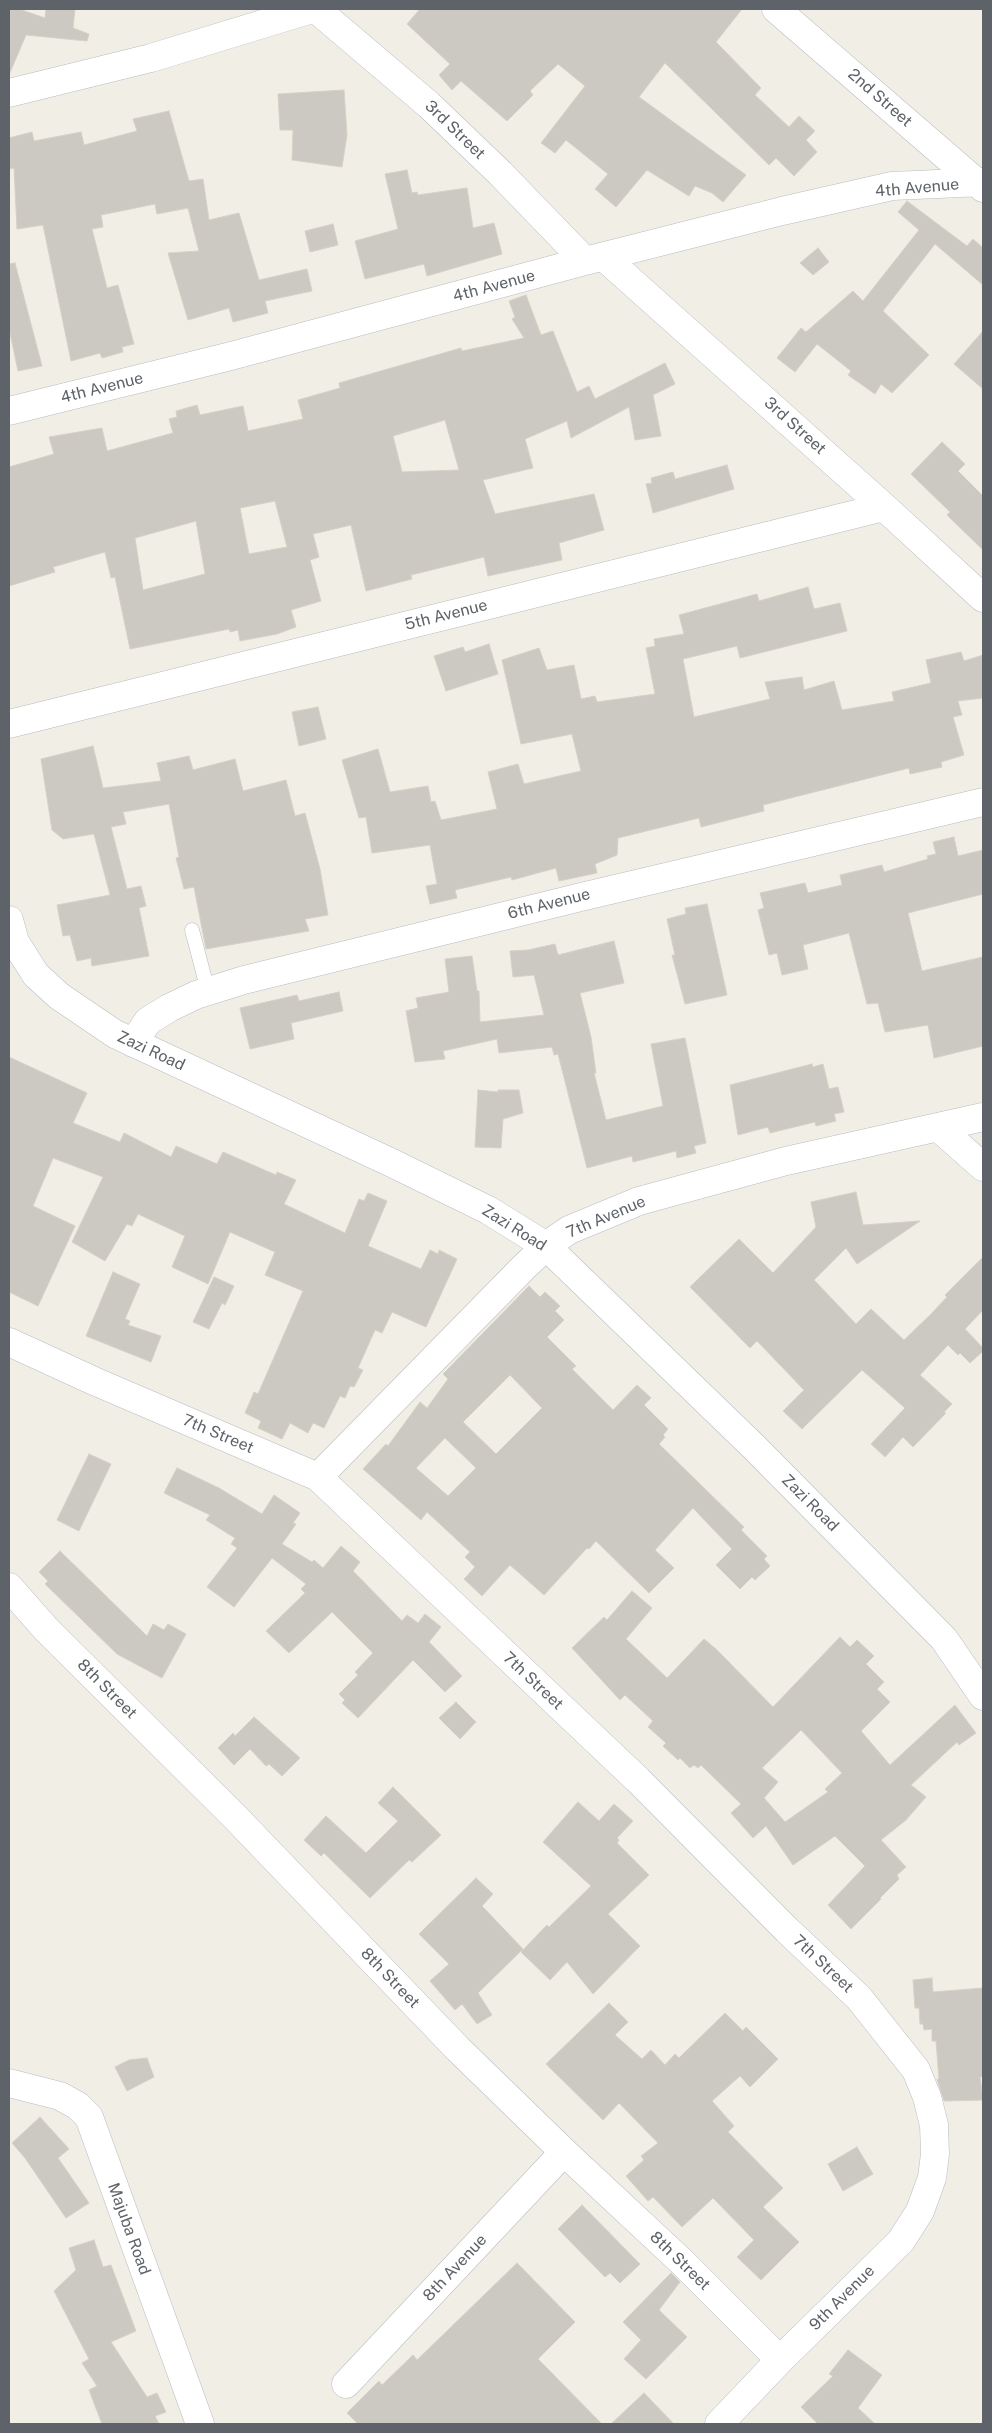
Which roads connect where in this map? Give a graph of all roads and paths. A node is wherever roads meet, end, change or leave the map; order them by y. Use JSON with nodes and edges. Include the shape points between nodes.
{"nodes":[{"id":1,"x":312,"y":9,"type":"edge"},
{"id":2,"x":316,"y":9,"type":"edge"},
{"id":3,"x":776,"y":9,"type":"edge"},
{"id":4,"x":9,"y":93,"type":"edge"},
{"id":5,"x":981,"y":184,"type":"edge"},
{"id":6,"x":594,"y":259,"type":"junction"},
{"id":7,"x":9,"y":411,"type":"edge"},
{"id":8,"x":884,"y":507,"type":"junction"},
{"id":9,"x":983,"y":598,"type":"edge"},
{"id":10,"x":9,"y":724,"type":"edge"},
{"id":11,"x":983,"y":802,"type":"edge"},
{"id":12,"x":9,"y":920,"type":"edge"},
{"id":13,"x":192,"y":930,"type":"dead end"},
{"id":14,"x":16,"y":957,"type":"edge"},
{"id":15,"x":208,"y":991,"type":"junction"},
{"id":16,"x":133,"y":1043,"type":"junction"},
{"id":17,"x":983,"y":1117,"type":"edge"},
{"id":18,"x":939,"y":1128,"type":"junction"},
{"id":19,"x":983,"y":1167,"type":"edge"},
{"id":20,"x":546,"y":1246,"type":"junction"},
{"id":21,"x":9,"y":1342,"type":"edge"},
{"id":22,"x":318,"y":1477,"type":"junction"},
{"id":23,"x":9,"y":1587,"type":"edge"},
{"id":24,"x":983,"y":1696,"type":"edge"},
{"id":25,"x":9,"y":2083,"type":"edge"},
{"id":26,"x":564,"y":2152,"type":"junction"},
{"id":27,"x":935,"y":2154,"type":"joint"},
{"id":28,"x":780,"y":2360,"type":"junction"},
{"id":29,"x":346,"y":2384,"type":"dead end"},
{"id":30,"x":200,"y":2424,"type":"edge"},
{"id":31,"x":719,"y":2424,"type":"edge"}],
"edges":[{"from":1,"to":4,"type":"street","via":[[151,58]]},
{"from":2,"to":6,"type":"street","name":"3rd Street","via":[[429,105]]},
{"from":3,"to":5,"type":"street","name":"2nd Street"},
{"from":5,"to":6,"type":"street","name":"4th Avenue","via":[[892,186]]},
{"from":6,"to":7,"type":"street","name":"4th Avenue","via":[[231,356]]},
{"from":6,"to":8,"type":"street","name":"3rd Street"},
{"from":8,"to":9,"type":"street","name":"3rd Street"},
{"from":8,"to":10,"type":"street","name":"5th Avenue"},
{"from":11,"to":15,"type":"street","name":"6th Avenue","via":[[395,941]]},
{"from":12,"to":14,"type":"street","name":"Zazi Road"},
{"from":13,"to":15,"type":"lane"},
{"from":14,"to":16,"type":"street","name":"Zazi Road","via":[[59,996]]},
{"from":15,"to":16,"type":"street","name":"6th Avenue","via":[[148,1021]]},
{"from":16,"to":20,"type":"street","name":"Zazi Road","via":[[488,1210]]},
{"from":17,"to":18,"type":"street","name":"7th Avenue"},
{"from":18,"to":19,"type":"street"},
{"from":18,"to":20,"type":"street","name":"7th Avenue","via":[[786,1161],[639,1201],[569,1230]]},
{"from":20,"to":22,"type":"street","name":"7th Avenue"},
{"from":20,"to":24,"type":"street","name":"Zazi Road","via":[[753,1446],[944,1639]]},
{"from":21,"to":22,"type":"street","name":"7th Street"},
{"from":22,"to":27,"type":"street","name":"7th Street","via":[[638,1780],[859,1998],[916,2070],[934,2125]]},
{"from":23,"to":26,"type":"street","name":"8th Street","via":[[46,1629],[242,1825],[458,2049]]},
{"from":25,"to":30,"type":"street","name":"Majuba Road","via":[[60,2096],[78,2106],[88,2117]]},
{"from":26,"to":28,"type":"street","name":"8th Street","via":[[682,2262]]},
{"from":26,"to":29,"type":"street","name":"8th Avenue"},
{"from":27,"to":28,"type":"street","name":"9th Avenue","via":[[932,2178],[920,2212],[900,2241]]},
{"from":28,"to":31,"type":"street","name":"9th Avenue"}]}
